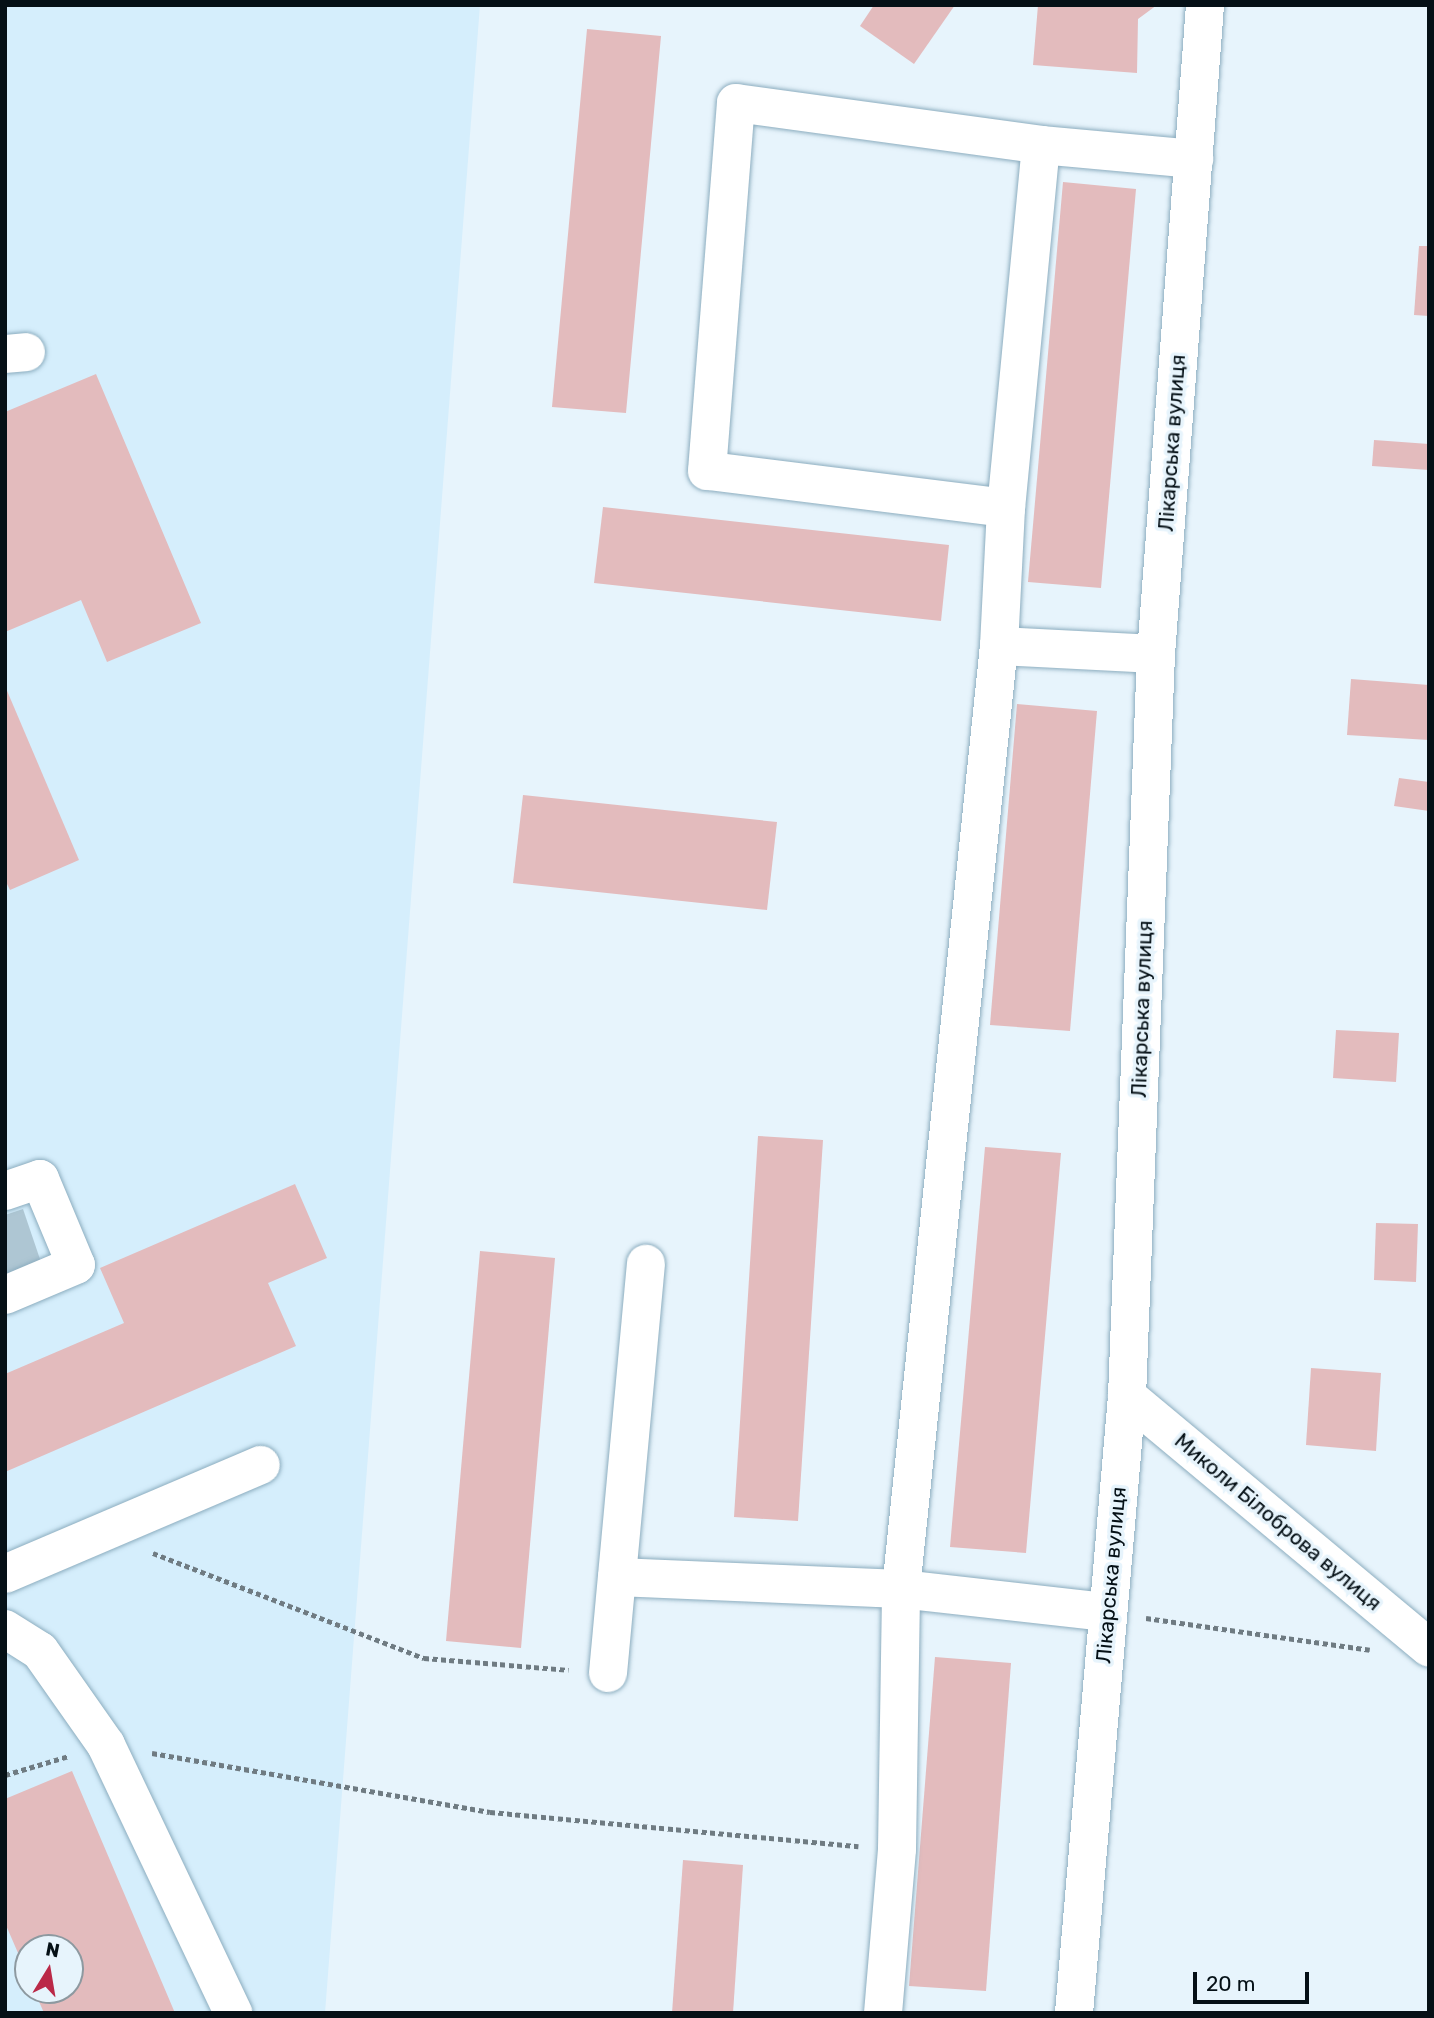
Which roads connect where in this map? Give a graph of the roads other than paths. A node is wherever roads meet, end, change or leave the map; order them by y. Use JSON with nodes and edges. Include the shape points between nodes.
{"nodes":[{"id":1,"x":1205,"y":5,"type":"edge"},
{"id":2,"x":1041,"y":145,"type":"junction"},
{"id":3,"x":1194,"y":159,"type":"junction"},
{"id":4,"x":1006,"y":508,"type":"junction"},
{"id":5,"x":999,"y":646,"type":"junction"},
{"id":6,"x":1156,"y":654,"type":"junction"},
{"id":7,"x":5,"y":1191,"type":"edge"},
{"id":8,"x":646,"y":1264,"type":"dead end"},
{"id":9,"x":5,"y":1294,"type":"edge"},
{"id":10,"x":1127,"y":1396,"type":"junction"},
{"id":11,"x":261,"y":1465,"type":"dead end"},
{"id":12,"x":5,"y":1574,"type":"edge"},
{"id":13,"x":617,"y":1577,"type":"junction"},
{"id":14,"x":901,"y":1589,"type":"junction"},
{"id":15,"x":1107,"y":1612,"type":"junction"},
{"id":16,"x":5,"y":1629,"type":"edge"},
{"id":17,"x":1429,"y":1648,"type":"edge"},
{"id":18,"x":608,"y":1673,"type":"road end"},
{"id":19,"x":233,"y":2013,"type":"edge"},
{"id":20,"x":883,"y":2013,"type":"edge"},
{"id":21,"x":1073,"y":2013,"type":"edge"}],
"edges":[{"from":1,"to":3,"type":"street","name":"Лікарська вулиця"},
{"from":2,"to":3,"type":"street"},
{"from":2,"to":4,"type":"street"},
{"from":2,"to":4,"type":"street","via":[[736,103],[707,471]]},
{"from":3,"to":6,"type":"street","name":"Лікарська вулиця"},
{"from":4,"to":5,"type":"street"},
{"from":5,"to":6,"type":"street"},
{"from":5,"to":14,"type":"street"},
{"from":6,"to":10,"type":"street","name":"Лікарська вулиця"},
{"from":7,"to":9,"type":"street","via":[[40,1179],[76,1265]]},
{"from":8,"to":13,"type":"street"},
{"from":10,"to":15,"type":"street","name":"Лікарська вулиця"},
{"from":10,"to":17,"type":"street","name":"Миколи Білоброва вулиця"},
{"from":11,"to":12,"type":"street"},
{"from":13,"to":14,"type":"street"},
{"from":13,"to":18,"type":"street"},
{"from":14,"to":15,"type":"street"},
{"from":14,"to":20,"type":"street","via":[[897,1849]]},
{"from":15,"to":21,"type":"street","name":"Лікарська вулиця"},
{"from":16,"to":19,"type":"street","via":[[40,1651],[106,1745]]}]}
